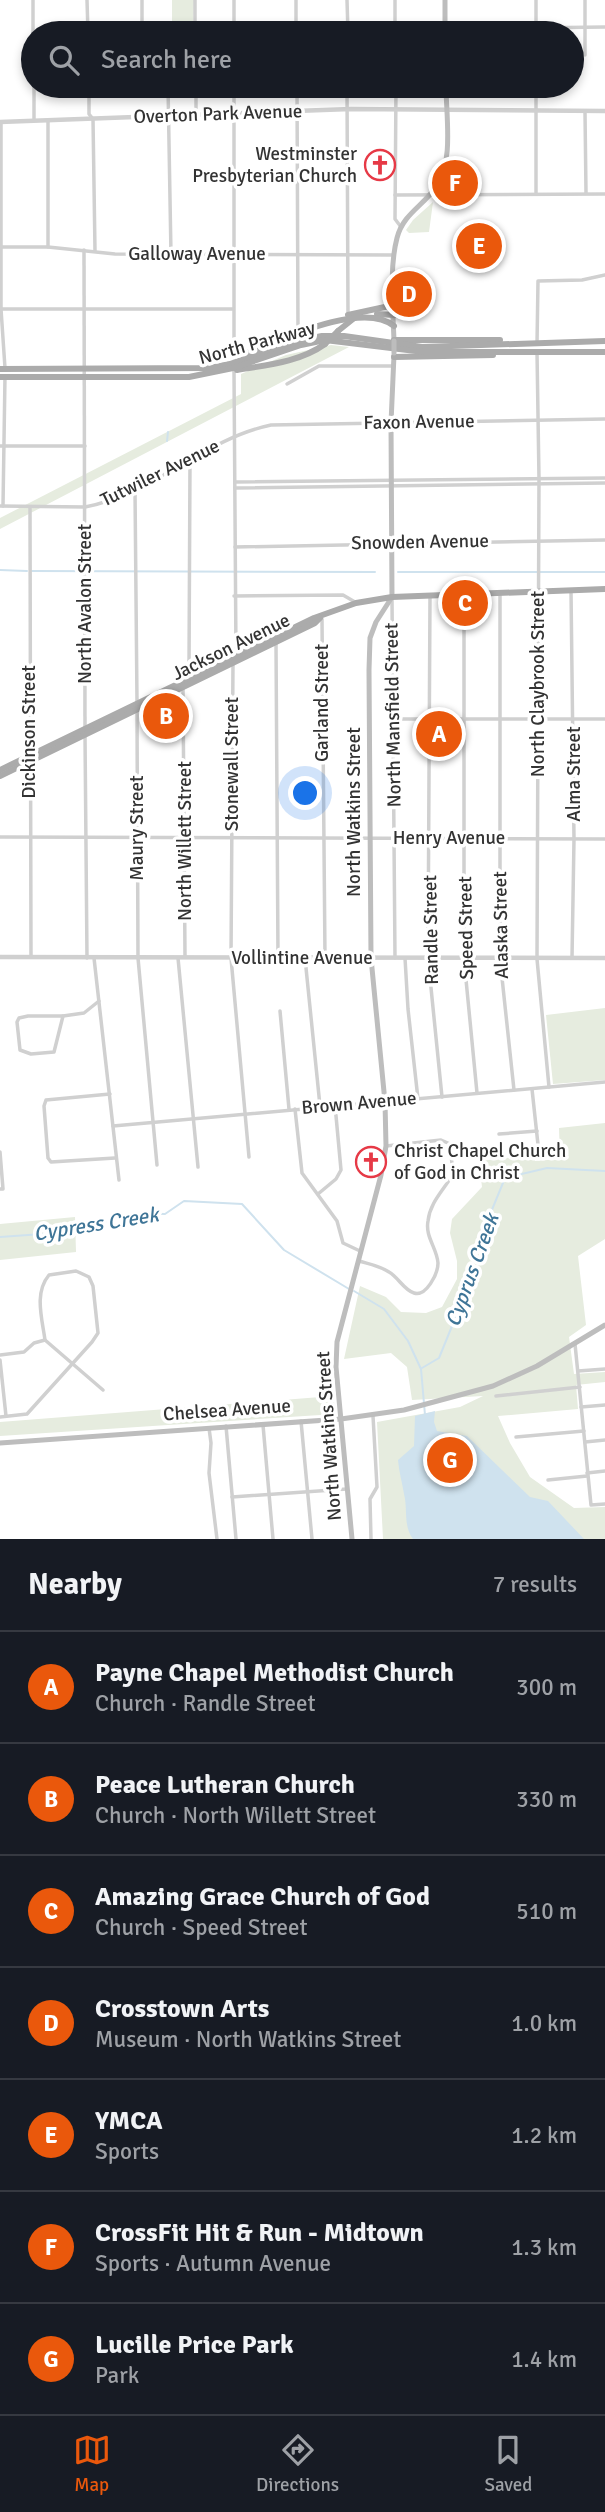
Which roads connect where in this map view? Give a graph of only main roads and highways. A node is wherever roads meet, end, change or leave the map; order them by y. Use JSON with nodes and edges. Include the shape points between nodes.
{"nodes":[{"id":1,"x":445,"y":0,"type":"edge"},
{"id":2,"x":445,"y":21,"type":"edge"},
{"id":3,"x":446,"y":98,"type":"edge"},
{"id":4,"x":394,"y":306,"type":"junction"},
{"id":5,"x":394,"y":315,"type":"junction"},
{"id":6,"x":350,"y":318,"type":"junction"},
{"id":7,"x":394,"y":335,"type":"junction"},
{"id":8,"x":605,"y":341,"type":"edge"},
{"id":9,"x":537,"y":342,"type":"junction"},
{"id":10,"x":605,"y":352,"type":"edge"},
{"id":11,"x":537,"y":353,"type":"junction"},
{"id":12,"x":394,"y":355,"type":"junction"},
{"id":13,"x":2,"y":369,"type":"edge"},
{"id":14,"x":204,"y":371,"type":"junction"},
{"id":15,"x":85,"y":373,"type":"junction"},
{"id":16,"x":2,"y":377,"type":"edge"},
{"id":17,"x":605,"y":589,"type":"edge"},
{"id":18,"x":392,"y":597,"type":"junction"},
{"id":19,"x":30,"y":758,"type":"junction"},
{"id":20,"x":0,"y":770,"type":"edge"},
{"id":21,"x":0,"y":776,"type":"edge"},
{"id":22,"x":605,"y":1325,"type":"edge"},
{"id":23,"x":341,"y":1419,"type":"junction"},
{"id":24,"x":0,"y":1443,"type":"edge"},
{"id":25,"x":352,"y":1539,"type":"edge"}],
"edges":[{"from":1,"to":2,"type":"main road"},
{"from":3,"to":4,"type":"main road","name":"North Watkins Street","via":[[445,171],[401,227],[394,255]]},
{"from":4,"to":5,"type":"main road","name":"North Watkins Street"},
{"from":4,"to":6,"type":"main road"},
{"from":5,"to":6,"type":"main road"},
{"from":5,"to":7,"type":"main road","name":"North Watkins Street"},
{"from":6,"to":7,"type":"main road","via":[[379,318]]},
{"from":6,"to":14,"type":"main road"},
{"from":6,"to":14,"type":"main road","bridge":true,"via":[[325,344],[301,357]]},
{"from":7,"to":9,"type":"main road","via":[[413,340]]},
{"from":7,"to":12,"type":"main road","name":"North Watkins Street","bridge":true},
{"from":8,"to":9,"type":"main road","name":"North Parkway"},
{"from":9,"to":14,"type":"main road","name":"North Parkway","via":[[411,346],[322,336]]},
{"from":10,"to":11,"type":"main road","name":"North Parkway"},
{"from":11,"to":12,"type":"main road"},
{"from":11,"to":14,"type":"main road","name":"North Parkway","via":[[412,351],[325,340],[233,368]]},
{"from":12,"to":18,"type":"main road","name":"North Watkins Street"},
{"from":13,"to":15,"type":"main road","name":"North Parkway"},
{"from":14,"to":15,"type":"main road","name":"North Parkway"},
{"from":15,"to":16,"type":"main road","name":"North Parkway"},
{"from":17,"to":18,"type":"main road","name":"Jackson Avenue"},
{"from":18,"to":19,"type":"main road","name":"Jackson Avenue","via":[[356,603],[322,617]]},
{"from":18,"to":23,"type":"main road","name":"North Watkins Street","via":[[370,638],[371,958],[386,1146],[337,1342]]},
{"from":19,"to":20,"type":"main road","name":"Jackson Avenue"},
{"from":19,"to":21,"type":"main road","name":"Jackson Avenue"},
{"from":22,"to":23,"type":"main road","name":"Chelsea Avenue","via":[[493,1386],[404,1410]]},
{"from":23,"to":24,"type":"main road","name":"Chelsea Avenue"},
{"from":23,"to":25,"type":"main road","name":"North Watkins Street"}]}
